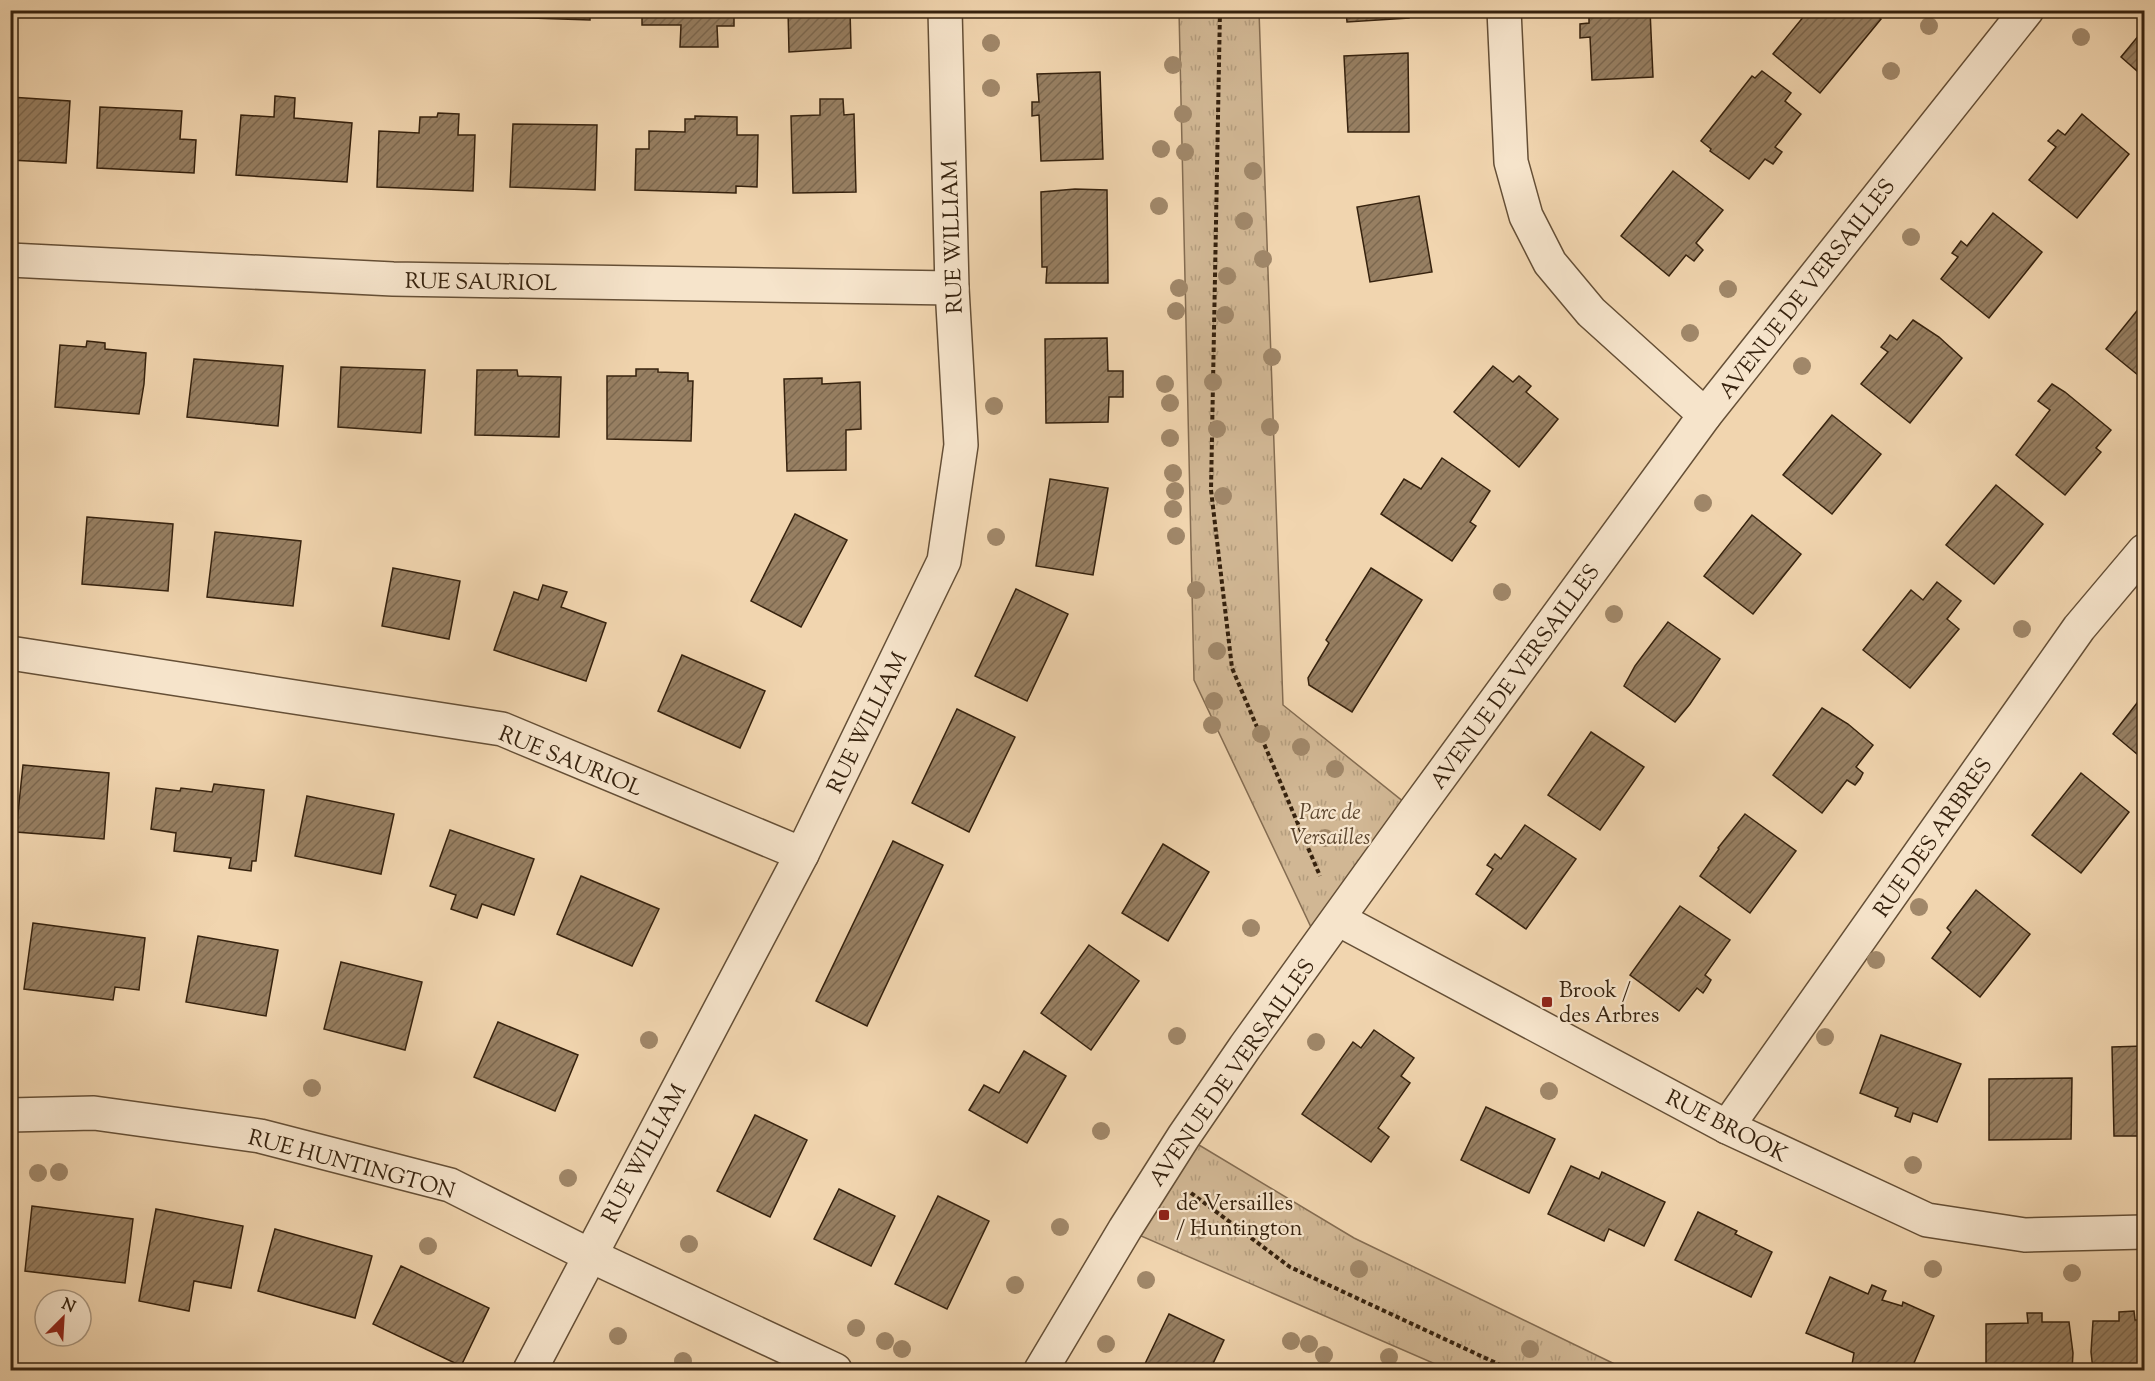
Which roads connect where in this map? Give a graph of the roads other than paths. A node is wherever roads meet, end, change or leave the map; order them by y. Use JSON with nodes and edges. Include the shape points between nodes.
{"nodes":[{"id":1,"x":945,"y":10,"type":"edge"},
{"id":2,"x":1504,"y":10,"type":"edge"},
{"id":3,"x":2027,"y":10,"type":"edge"},
{"id":4,"x":10,"y":260,"type":"edge"},
{"id":5,"x":952,"y":288,"type":"junction"},
{"id":6,"x":1705,"y":415,"type":"junction"},
{"id":7,"x":2145,"y":551,"type":"edge"},
{"id":8,"x":10,"y":654,"type":"edge"},
{"id":9,"x":802,"y":854,"type":"junction"},
{"id":10,"x":1338,"y":919,"type":"junction"},
{"id":11,"x":10,"y":1115,"type":"edge"},
{"id":12,"x":1727,"y":1127,"type":"junction"},
{"id":13,"x":2145,"y":1232,"type":"edge"},
{"id":14,"x":589,"y":1255,"type":"junction"},
{"id":15,"x":530,"y":1371,"type":"edge"},
{"id":16,"x":835,"y":1371,"type":"edge"},
{"id":17,"x":1041,"y":1371,"type":"edge"}],
"edges":[{"from":1,"to":5,"type":"street","name":"RUE WILLIAM"},
{"from":2,"to":6,"type":"street","via":[[1510,162],[1526,216],[1550,263],[1591,312]]},
{"from":3,"to":6,"type":"street","name":"AVENUE DE VERSAILLES"},
{"from":4,"to":5,"type":"street","name":"RUE SAURIOL","via":[[393,279]]},
{"from":5,"to":9,"type":"street","name":"RUE WILLIAM","via":[[961,445],[944,561]]},
{"from":6,"to":10,"type":"street","name":"AVENUE DE VERSAILLES"},
{"from":7,"to":12,"type":"street","name":"RUE DES ARBRES","via":[[2079,628]]},
{"from":8,"to":9,"type":"street","name":"RUE SAURIOL","via":[[502,729]]},
{"from":9,"to":14,"type":"street","name":"RUE WILLIAM"},
{"from":10,"to":12,"type":"street","name":"RUE BROOK"},
{"from":10,"to":17,"type":"street","name":"AVENUE DE VERSAILLES","via":[[1162,1171]]},
{"from":11,"to":14,"type":"street","name":"RUE HUNTINGTON","via":[[94,1113],[260,1136],[450,1185]]},
{"from":12,"to":13,"type":"street","name":"RUE BROOK","via":[[1927,1220],[2025,1235]]},
{"from":14,"to":15,"type":"street","name":"RUE WILLIAM"},
{"from":14,"to":16,"type":"street","name":"RUE HUNTINGTON"}]}
